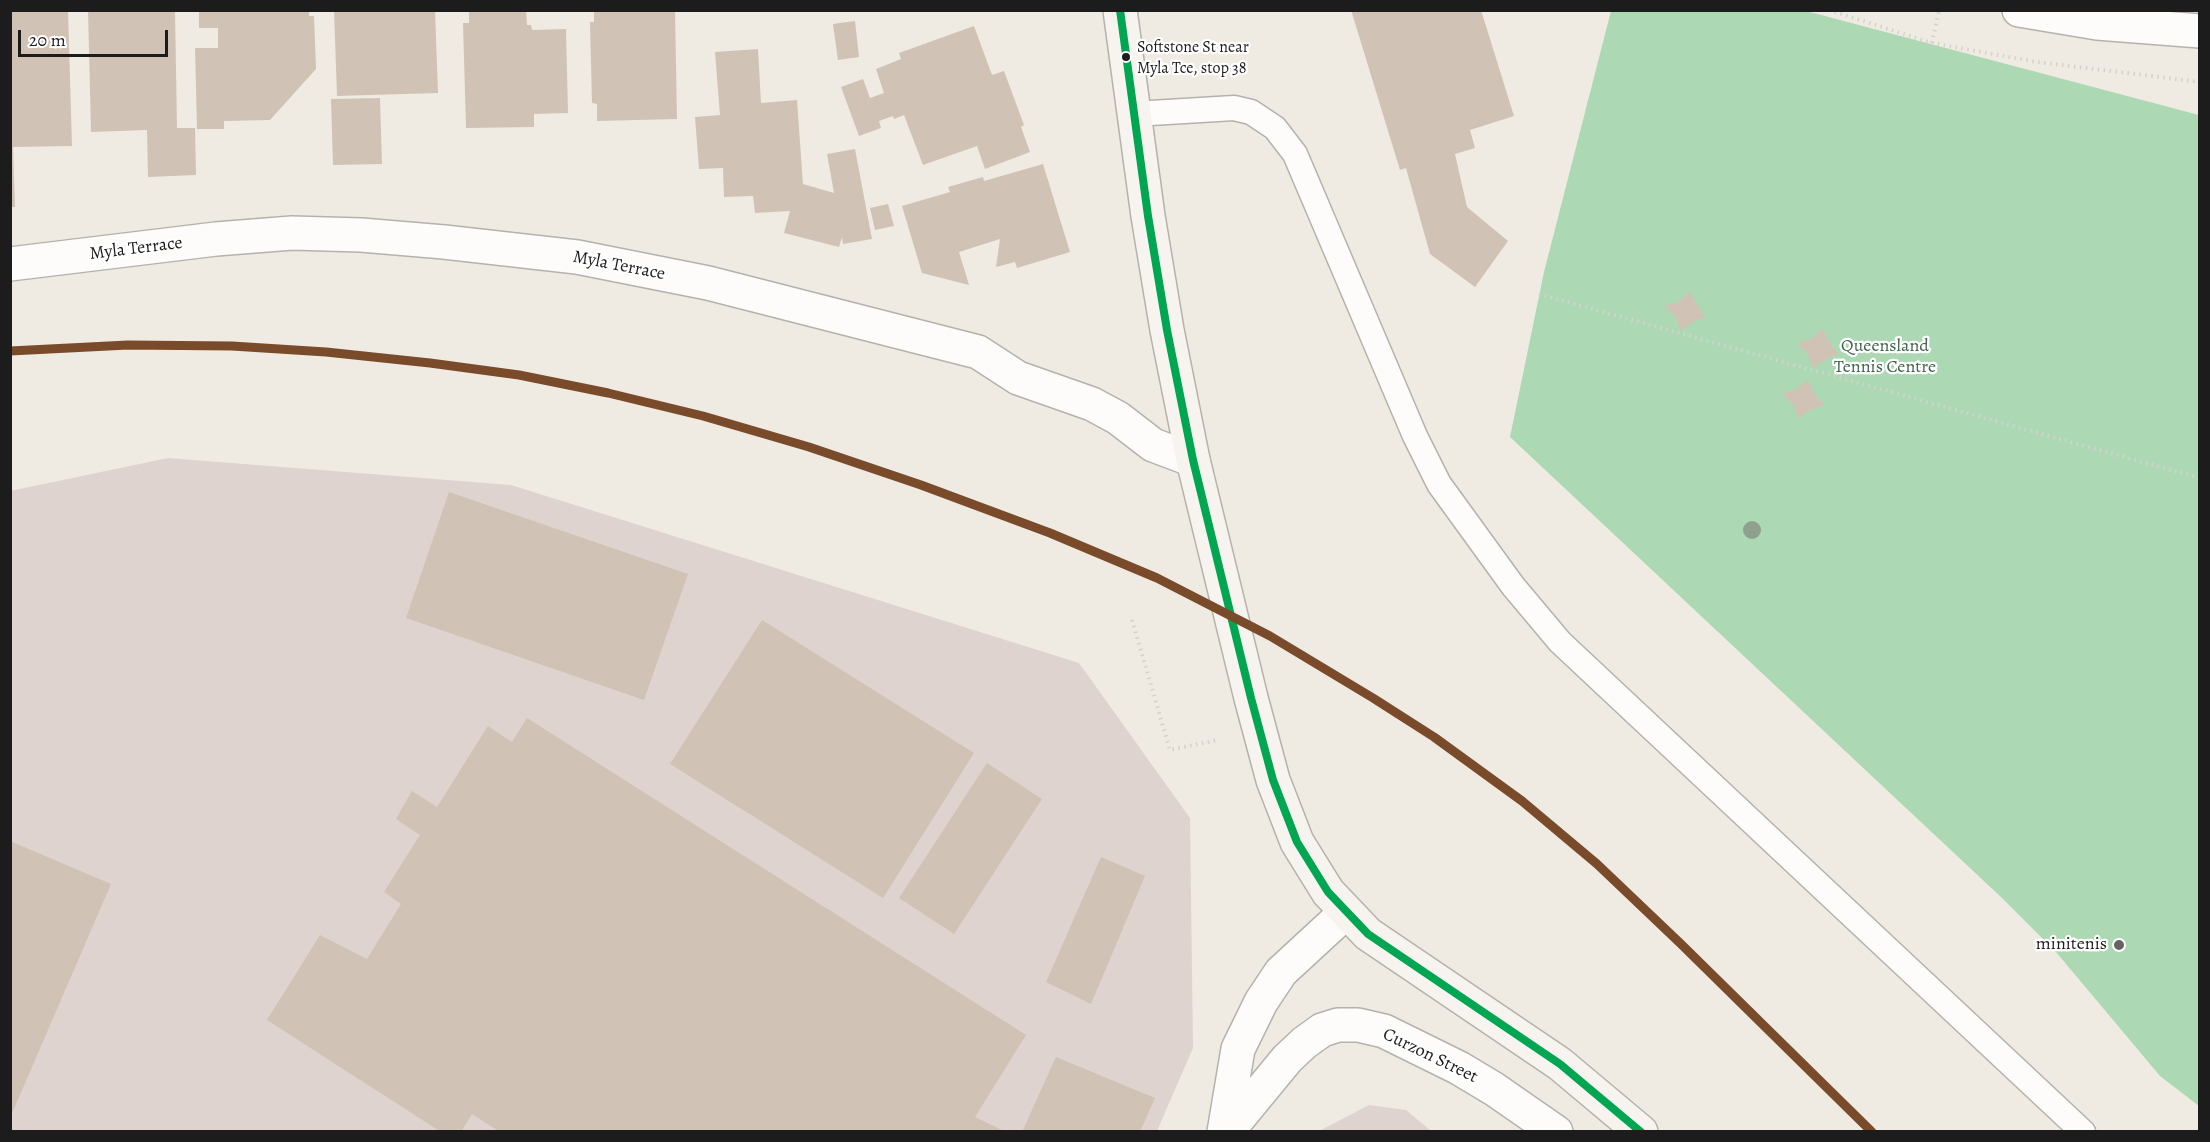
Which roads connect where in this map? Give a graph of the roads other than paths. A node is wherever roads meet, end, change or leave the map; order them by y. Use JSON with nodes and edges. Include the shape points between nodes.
{"nodes":[{"id":1,"x":1120,"y":10,"type":"edge"},
{"id":2,"x":2019,"y":10,"type":"edge"},
{"id":3,"x":2199,"y":32,"type":"edge"},
{"id":4,"x":1134,"y":114,"type":"junction"},
{"id":5,"x":10,"y":264,"type":"edge"},
{"id":6,"x":1194,"y":460,"type":"junction"},
{"id":7,"x":1346,"y":912,"type":"junction"},
{"id":8,"x":1225,"y":1131,"type":"edge"},
{"id":9,"x":1556,"y":1131,"type":"edge"},
{"id":10,"x":1641,"y":1131,"type":"edge"},
{"id":11,"x":2083,"y":1131,"type":"edge"}],
"edges":[{"from":1,"to":4,"type":"main road"},
{"from":2,"to":3,"type":"street","via":[[2097,23]]},
{"from":4,"to":6,"type":"main road","via":[[1165,318]]},
{"from":4,"to":11,"type":"lane","via":[[1234,108],[1251,112],[1275,128],[1295,154],[1439,484],[1513,586],[1560,642]]},
{"from":5,"to":6,"type":"street","name":"Myla Terrace","via":[[292,233],[361,235],[577,257],[822,310],[978,352],[1018,378],[1092,404],[1153,445]]},
{"from":6,"to":7,"type":"main road","via":[[1273,780],[1297,842],[1328,892]]},
{"from":7,"to":8,"type":"street","name":"Curzon Street","via":[[1281,972],[1261,1002],[1238,1049]]},
{"from":7,"to":10,"type":"main road","via":[[1392,952],[1560,1064]]},
{"from":8,"to":9,"type":"street","name":"Curzon Street","via":[[1304,1043],[1322,1030],[1358,1025],[1384,1031],[1460,1068]]}]}
